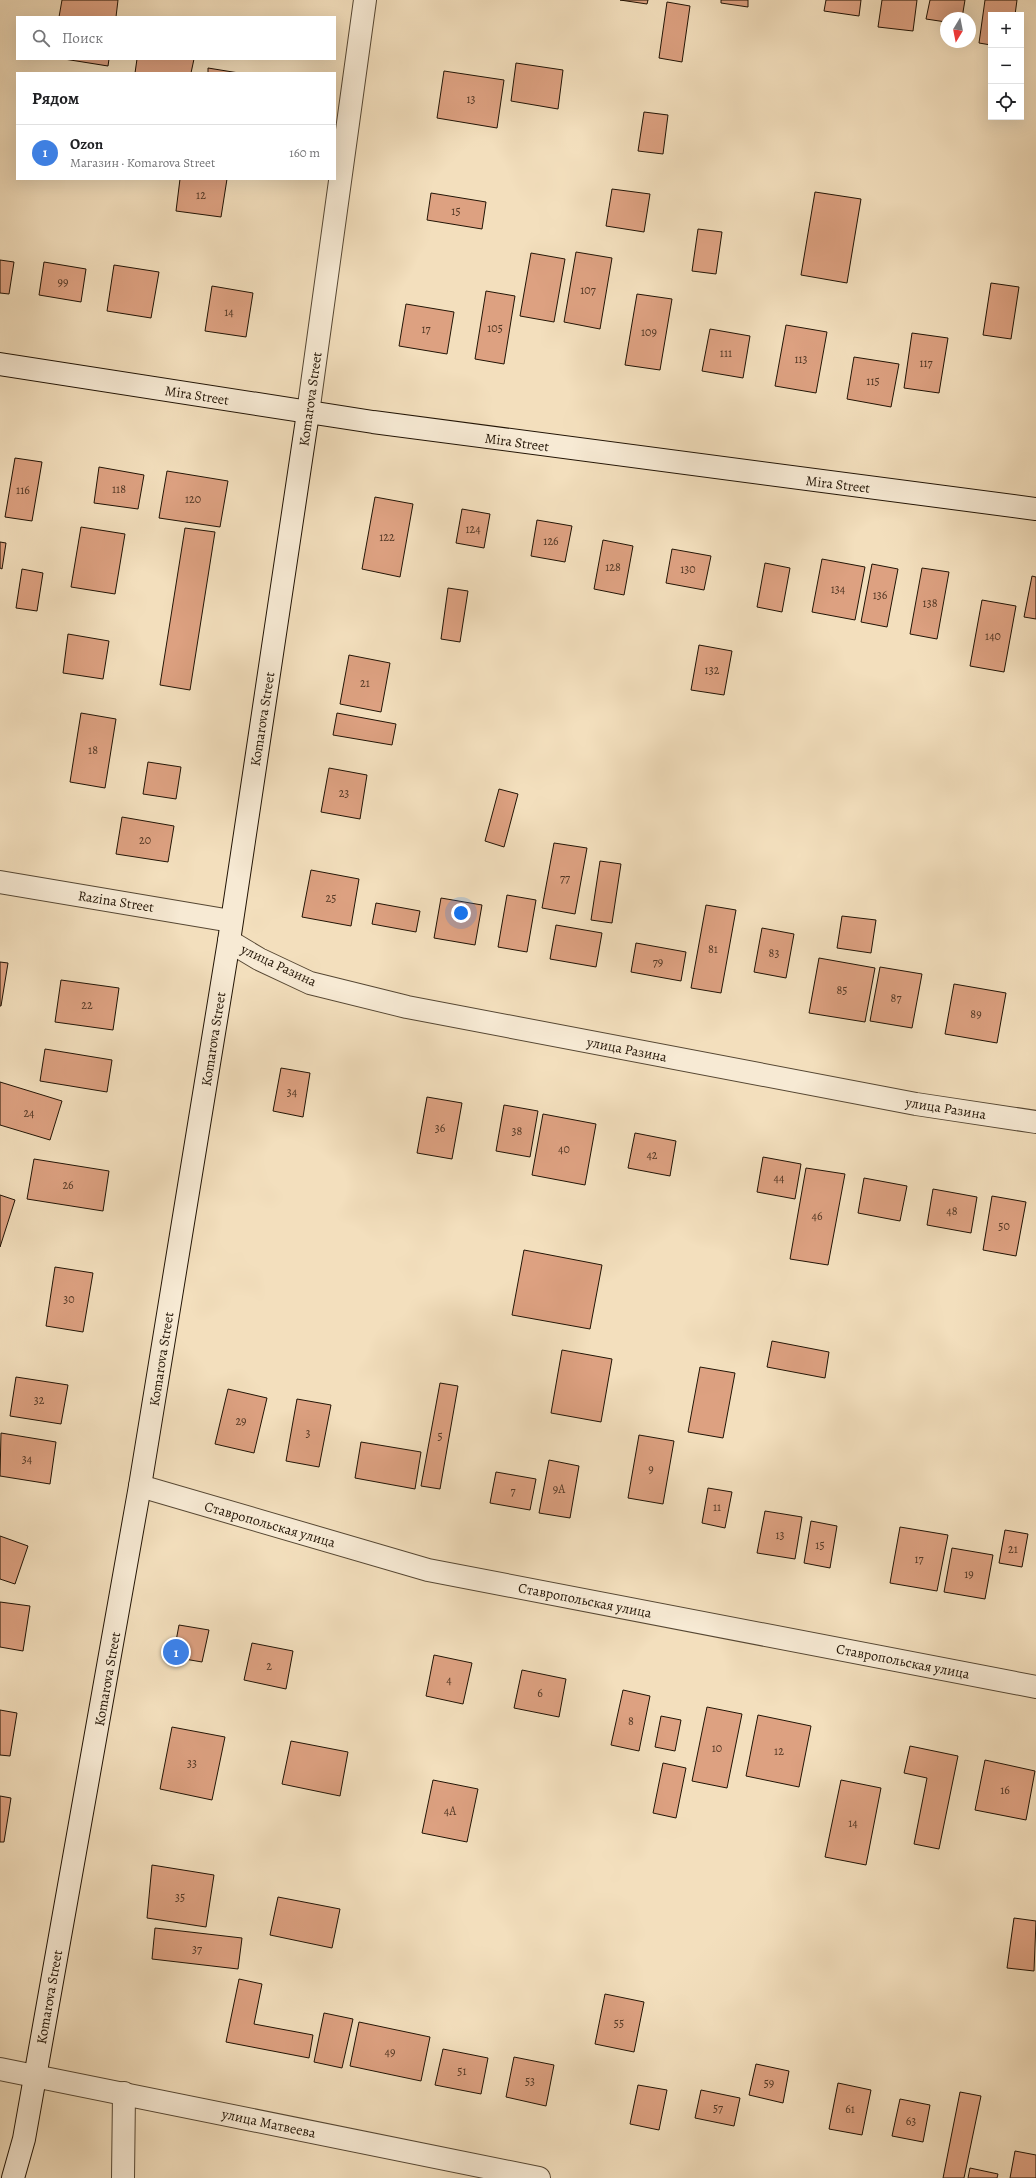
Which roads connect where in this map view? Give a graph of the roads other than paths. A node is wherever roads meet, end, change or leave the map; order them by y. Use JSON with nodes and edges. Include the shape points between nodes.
{"nodes":[{"id":1,"x":364,"y":0,"type":"edge"},
{"id":2,"x":0,"y":364,"type":"edge"},
{"id":3,"x":308,"y":413,"type":"junction"},
{"id":4,"x":1036,"y":509,"type":"edge"},
{"id":5,"x":0,"y":882,"type":"edge"},
{"id":6,"x":230,"y":931,"type":"junction"},
{"id":7,"x":1036,"y":1122,"type":"edge"},
{"id":8,"x":140,"y":1486,"type":"junction"},
{"id":9,"x":1036,"y":1687,"type":"edge"},
{"id":10,"x":0,"y":2069,"type":"edge"},
{"id":11,"x":35,"y":2074,"type":"junction"},
{"id":12,"x":124,"y":2093,"type":"junction"},
{"id":13,"x":13,"y":2178,"type":"edge"},
{"id":14,"x":123,"y":2178,"type":"edge"},
{"id":15,"x":539,"y":2178,"type":"edge"}],
"edges":[{"from":1,"to":3,"type":"street","name":"Komarova Street"},
{"from":2,"to":3,"type":"street","name":"Mira Street"},
{"from":3,"to":4,"type":"street","name":"Mira Street"},
{"from":3,"to":6,"type":"street","name":"Komarova Street"},
{"from":5,"to":6,"type":"street","name":"Razina Street"},
{"from":6,"to":7,"type":"street","name":"улица Разина","via":[[260,960],[310,983],[407,1007],[916,1104]]},
{"from":6,"to":8,"type":"street","name":"Komarova Street"},
{"from":8,"to":9,"type":"street","name":"Ставропольская улица","via":[[428,1570]]},
{"from":8,"to":11,"type":"street","name":"Komarova Street"},
{"from":10,"to":11,"type":"street","name":"улица Матвеева"},
{"from":11,"to":12,"type":"street","name":"улица Матвеева"},
{"from":11,"to":13,"type":"street","name":"Komarova Street","via":[[24,2139]]},
{"from":12,"to":14,"type":"street"},
{"from":12,"to":15,"type":"street","name":"улица Матвеева"}]}
